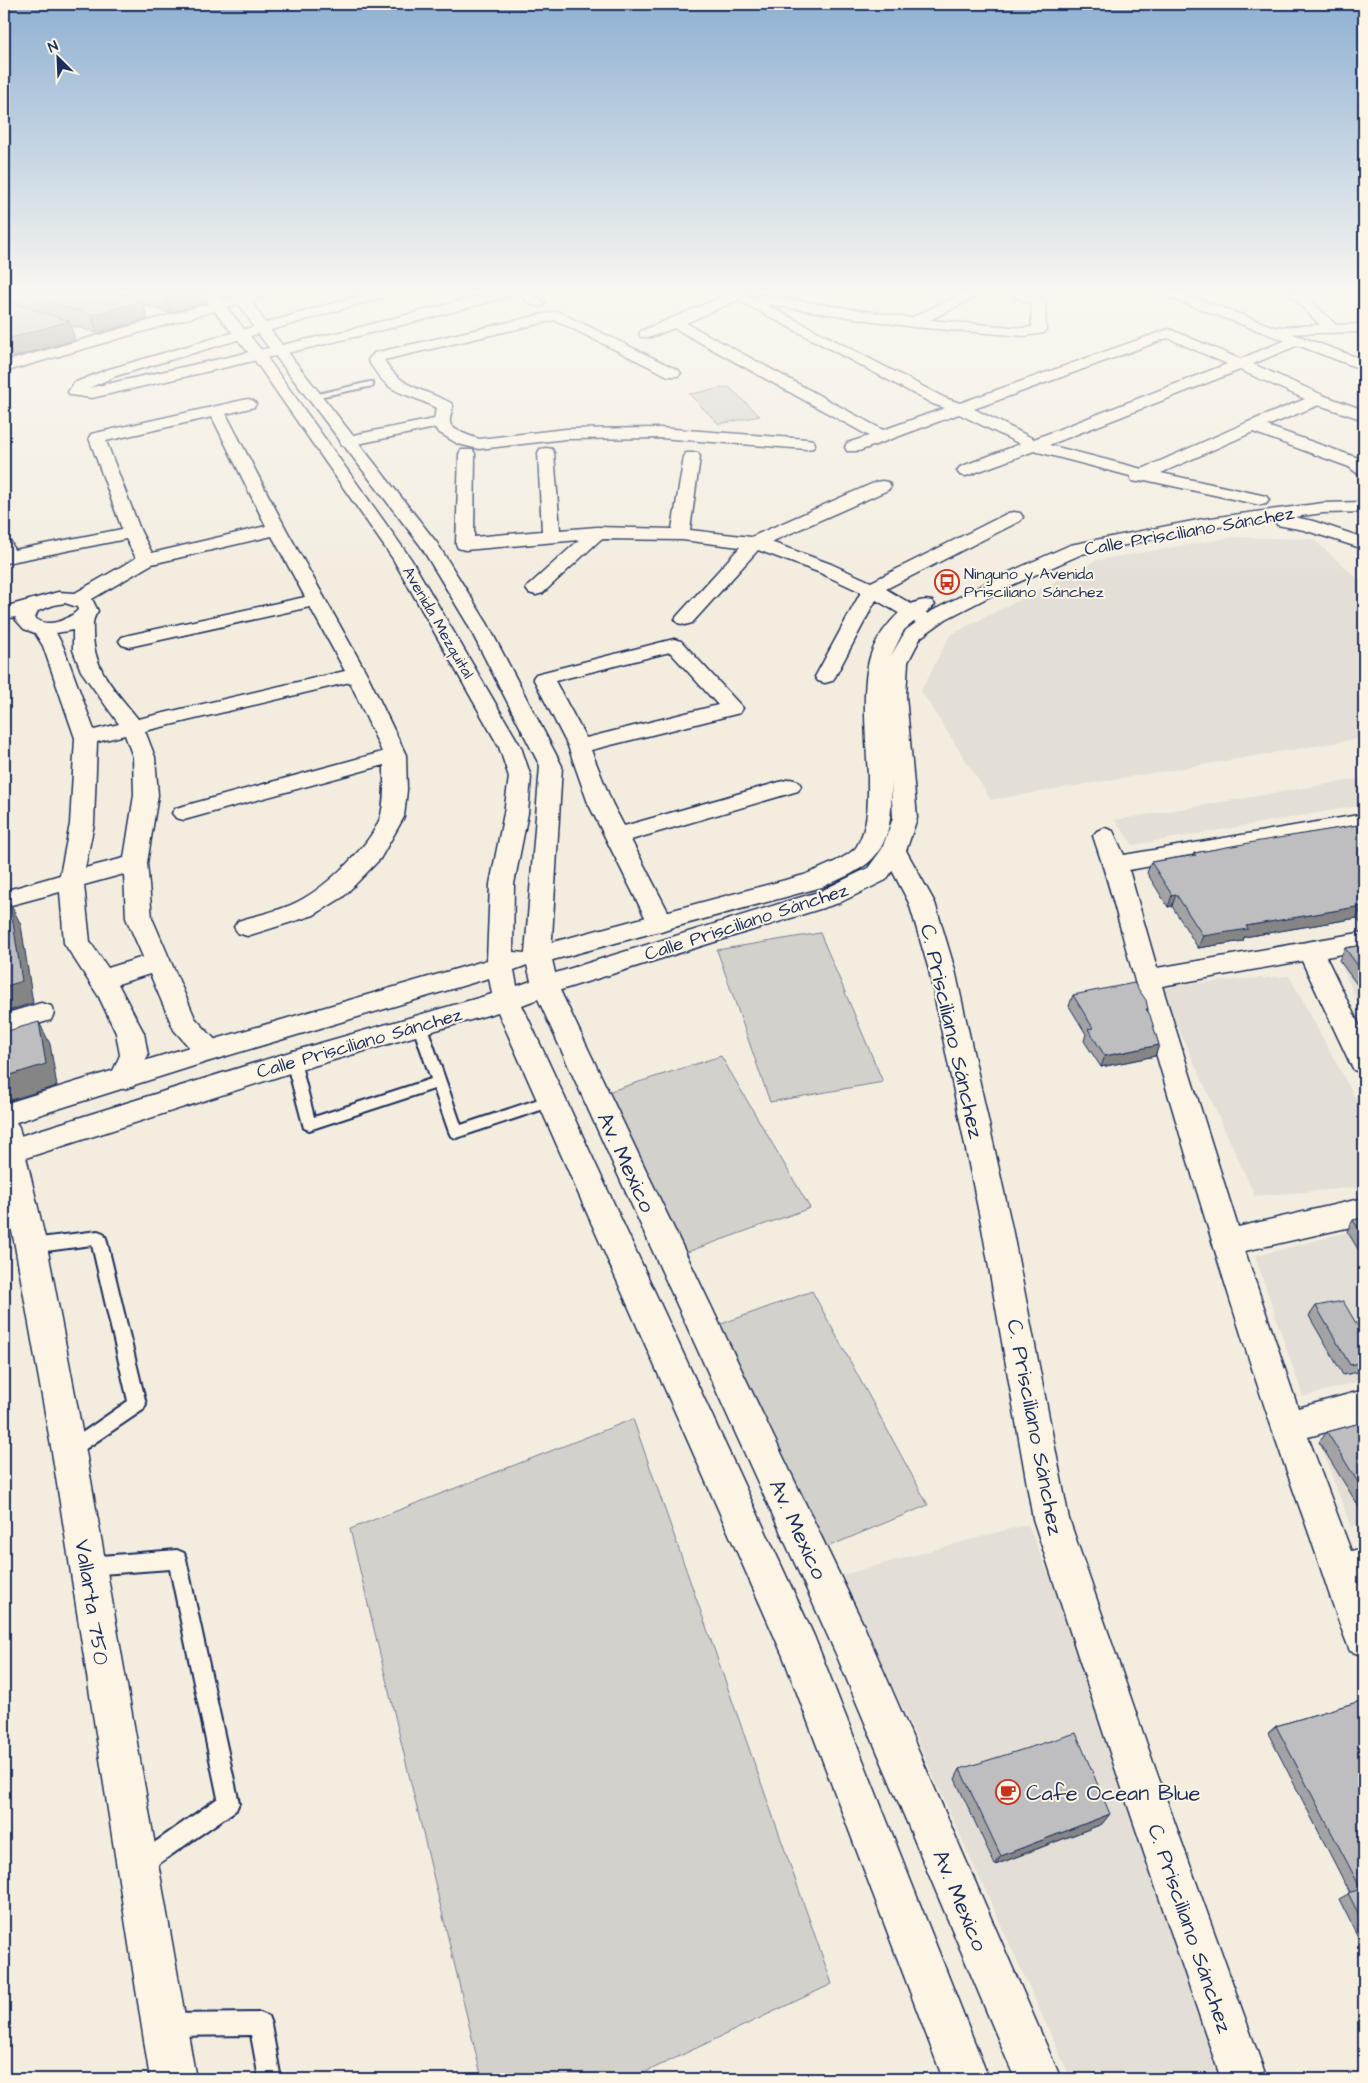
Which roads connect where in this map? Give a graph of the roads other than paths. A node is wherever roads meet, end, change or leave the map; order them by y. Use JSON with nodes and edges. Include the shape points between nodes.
{"nodes":[{"id":1,"x":77,"y":391,"type":"edge"},
{"id":2,"x":100,"y":391,"type":"edge"},
{"id":3,"x":284,"y":391,"type":"edge"},
{"id":4,"x":309,"y":391,"type":"edge"},
{"id":5,"x":336,"y":391,"type":"edge"},
{"id":6,"x":408,"y":391,"type":"edge"},
{"id":7,"x":801,"y":391,"type":"edge"},
{"id":8,"x":919,"y":391,"type":"edge"},
{"id":9,"x":1000,"y":391,"type":"edge"},
{"id":10,"x":1172,"y":391,"type":"edge"},
{"id":11,"x":1301,"y":391,"type":"edge"},
{"id":12,"x":313,"y":396,"type":"junction"},
{"id":13,"x":1319,"y":399,"type":"junction"},
{"id":14,"x":248,"y":404,"type":"dead end"},
{"id":15,"x":950,"y":408,"type":"junction"},
{"id":16,"x":217,"y":411,"type":"junction"},
{"id":17,"x":1364,"y":415,"type":"edge"},
{"id":18,"x":441,"y":422,"type":"junction"},
{"id":19,"x":1252,"y":426,"type":"junction"},
{"id":20,"x":883,"y":436,"type":"junction"},
{"id":21,"x":348,"y":440,"type":"junction"},
{"id":22,"x":807,"y":444,"type":"dead end"},
{"id":23,"x":853,"y":447,"type":"dead end"},
{"id":24,"x":1029,"y":447,"type":"junction"},
{"id":25,"x":546,"y":453,"type":"dead end"},
{"id":26,"x":468,"y":454,"type":"dead end"},
{"id":27,"x":692,"y":457,"type":"dead end"},
{"id":28,"x":1364,"y":470,"type":"edge"},
{"id":29,"x":966,"y":471,"type":"dead end"},
{"id":30,"x":1137,"y":478,"type":"junction"},
{"id":31,"x":882,"y":486,"type":"dead end"},
{"id":32,"x":1260,"y":500,"type":"junction"},
{"id":33,"x":1362,"y":500,"type":"edge"},
{"id":34,"x":1194,"y":502,"type":"dead end"},
{"id":35,"x":1317,"y":502,"type":"junction"},
{"id":36,"x":1014,"y":517,"type":"dead end"},
{"id":37,"x":1246,"y":518,"type":"junction"},
{"id":38,"x":277,"y":529,"type":"junction"},
{"id":39,"x":132,"y":532,"type":"junction"},
{"id":40,"x":598,"y":533,"type":"junction"},
{"id":41,"x":550,"y":534,"type":"junction"},
{"id":42,"x":680,"y":535,"type":"junction"},
{"id":43,"x":754,"y":543,"type":"junction"},
{"id":44,"x":1364,"y":543,"type":"edge"},
{"id":45,"x":4,"y":546,"type":"edge"},
{"id":46,"x":146,"y":560,"type":"junction"},
{"id":47,"x":536,"y":589,"type":"dead end"},
{"id":48,"x":872,"y":589,"type":"junction"},
{"id":49,"x":316,"y":600,"type":"junction"},
{"id":50,"x":81,"y":608,"type":"junction"},
{"id":51,"x":4,"y":613,"type":"edge"},
{"id":52,"x":920,"y":617,"type":"junction"},
{"id":53,"x":32,"y":619,"type":"junction"},
{"id":54,"x":684,"y":619,"type":"dead end"},
{"id":55,"x":4,"y":623,"type":"edge"},
{"id":56,"x":129,"y":640,"type":"dead end"},
{"id":57,"x":356,"y":674,"type":"junction"},
{"id":58,"x":825,"y":677,"type":"dead end"},
{"id":59,"x":133,"y":728,"type":"junction"},
{"id":60,"x":86,"y":738,"type":"junction"},
{"id":61,"x":579,"y":746,"type":"junction"},
{"id":62,"x":395,"y":755,"type":"junction"},
{"id":63,"x":790,"y":786,"type":"dead end"},
{"id":64,"x":184,"y":813,"type":"dead end"},
{"id":65,"x":1364,"y":821,"type":"edge"},
{"id":66,"x":616,"y":836,"type":"junction"},
{"id":67,"x":1105,"y":836,"type":"dead end"},
{"id":68,"x":894,"y":851,"type":"junction"},
{"id":69,"x":135,"y":863,"type":"junction"},
{"id":70,"x":1115,"y":864,"type":"junction"},
{"id":71,"x":71,"y":880,"type":"junction"},
{"id":72,"x":4,"y":899,"type":"edge"},
{"id":73,"x":661,"y":924,"type":"junction"},
{"id":74,"x":247,"y":927,"type":"dead end"},
{"id":75,"x":1364,"y":941,"type":"edge"},
{"id":76,"x":1311,"y":952,"type":"junction"},
{"id":77,"x":156,"y":962,"type":"junction"},
{"id":78,"x":500,"y":963,"type":"junction"},
{"id":79,"x":541,"y":970,"type":"junction"},
{"id":80,"x":1147,"y":979,"type":"junction"},
{"id":81,"x":101,"y":980,"type":"junction"},
{"id":82,"x":506,"y":1000,"type":"junction"},
{"id":83,"x":41,"y":1013,"type":"dead end"},
{"id":84,"x":4,"y":1024,"type":"edge"},
{"id":85,"x":419,"y":1024,"type":"junction"},
{"id":86,"x":209,"y":1050,"type":"junction"},
{"id":87,"x":293,"y":1061,"type":"junction"},
{"id":88,"x":1364,"y":1064,"type":"edge"},
{"id":89,"x":124,"y":1078,"type":"junction"},
{"id":90,"x":438,"y":1082,"type":"junction"},
{"id":91,"x":551,"y":1100,"type":"junction"},
{"id":92,"x":4,"y":1115,"type":"edge"},
{"id":93,"x":5,"y":1144,"type":"edge"},
{"id":94,"x":1364,"y":1211,"type":"edge"},
{"id":95,"x":1227,"y":1242,"type":"junction"},
{"id":96,"x":30,"y":1246,"type":"junction"},
{"id":97,"x":1364,"y":1406,"type":"edge"},
{"id":98,"x":1287,"y":1427,"type":"junction"},
{"id":99,"x":69,"y":1452,"type":"junction"},
{"id":100,"x":88,"y":1566,"type":"junction"},
{"id":101,"x":1352,"y":1569,"type":"edge"},
{"id":102,"x":1364,"y":1637,"type":"edge"},
{"id":103,"x":136,"y":1867,"type":"junction"},
{"id":104,"x":163,"y":2025,"type":"junction"},
{"id":105,"x":173,"y":2079,"type":"edge"},
{"id":106,"x":270,"y":2079,"type":"edge"},
{"id":107,"x":966,"y":2079,"type":"edge"},
{"id":108,"x":1038,"y":2079,"type":"edge"},
{"id":109,"x":1244,"y":2079,"type":"edge"}],
"edges":[{"from":1,"to":2,"type":"street"},
{"from":3,"to":78,"type":"street","name":"Avenida Mezquital","via":[[402,559],[510,747],[520,777],[502,884]]},
{"from":4,"to":12,"type":"street","name":"Avenida Mezquital"},
{"from":5,"to":12,"type":"lane"},
{"from":6,"to":18,"type":"street","via":[[445,406]]},
{"from":7,"to":20,"type":"street"},
{"from":8,"to":15,"type":"street"},
{"from":9,"to":15,"type":"street"},
{"from":10,"to":24,"type":"street"},
{"from":11,"to":13,"type":"street"},
{"from":12,"to":21,"type":"street","name":"Avenida Mezquital"},
{"from":13,"to":17,"type":"street"},
{"from":13,"to":19,"type":"street"},
{"from":14,"to":16,"type":"street"},
{"from":15,"to":20,"type":"street"},
{"from":15,"to":24,"type":"street"},
{"from":16,"to":38,"type":"street"},
{"from":16,"to":39,"type":"street","via":[[97,438]]},
{"from":18,"to":21,"type":"street"},
{"from":18,"to":22,"type":"street","via":[[444,429],[479,444],[566,434],[660,433]]},
{"from":19,"to":28,"type":"street","via":[[1355,463]]},
{"from":19,"to":30,"type":"street"},
{"from":20,"to":23,"type":"street"},
{"from":21,"to":79,"type":"street","name":"Avenida Mezquital","via":[[428,543],[477,623],[550,766]]},
{"from":24,"to":29,"type":"street"},
{"from":24,"to":30,"type":"street","via":[[1052,460]]},
{"from":25,"to":41,"type":"street"},
{"from":26,"to":41,"type":"street","via":[[465,544]]},
{"from":27,"to":42,"type":"street"},
{"from":30,"to":32,"type":"street"},
{"from":30,"to":34,"type":"street","via":[[1182,494]]},
{"from":31,"to":43,"type":"street"},
{"from":32,"to":35,"type":"street","name":"Calle Prisciliano Sánchez"},
{"from":32,"to":52,"type":"street","name":"Calle Prisciliano Sánchez","via":[[1133,519],[1061,537],[978,575]]},
{"from":33,"to":35,"type":"street","name":"Calle Prisciliano Sánchez"},
{"from":35,"to":37,"type":"street","name":"Calle Prisciliano Sánchez"},
{"from":35,"to":44,"type":"street"},
{"from":36,"to":48,"type":"street"},
{"from":37,"to":44,"type":"street","via":[[1307,525]]},
{"from":37,"to":52,"type":"street","name":"Calle Prisciliano Sánchez","via":[[1148,533],[1077,549]]},
{"from":38,"to":46,"type":"street"},
{"from":38,"to":49,"type":"street"},
{"from":39,"to":45,"type":"street","via":[[6,557]]},
{"from":39,"to":46,"type":"street"},
{"from":40,"to":41,"type":"street"},
{"from":40,"to":42,"type":"street"},
{"from":40,"to":47,"type":"street"},
{"from":42,"to":43,"type":"street"},
{"from":43,"to":48,"type":"street","via":[[821,566]]},
{"from":43,"to":54,"type":"street"},
{"from":46,"to":50,"type":"street"},
{"from":48,"to":52,"type":"street"},
{"from":48,"to":58,"type":"street"},
{"from":49,"to":56,"type":"street"},
{"from":49,"to":57,"type":"street"},
{"from":50,"to":53,"type":"street","via":[[65,627]]},
{"from":50,"to":53,"type":"street","via":[[54,598]]},
{"from":50,"to":59,"type":"street","via":[[83,650],[91,671]]},
{"from":51,"to":53,"type":"street"},
{"from":52,"to":68,"type":"street","name":"Calle Prisciliano Sánchez","via":[[898,662],[895,696],[905,818]]},
{"from":52,"to":73,"type":"street","name":"Calle Prisciliano Sánchez","via":[[895,627],[881,655],[876,692],[880,804],[878,825],[866,852],[842,868],[813,881]]},
{"from":53,"to":55,"type":"street"},
{"from":53,"to":60,"type":"street","via":[[60,663]]},
{"from":57,"to":59,"type":"street"},
{"from":57,"to":62,"type":"street"},
{"from":59,"to":60,"type":"street"},
{"from":59,"to":69,"type":"street","via":[[144,757],[146,796]]},
{"from":60,"to":71,"type":"street","via":[[82,824]]},
{"from":61,"to":61,"type":"street","via":[[543,678],[674,645],[732,708]]},
{"from":61,"to":66,"type":"street"},
{"from":62,"to":64,"type":"street"},
{"from":62,"to":74,"type":"street","via":[[396,790],[392,817],[371,853],[334,890],[305,909]]},
{"from":63,"to":66,"type":"street"},
{"from":65,"to":70,"type":"street"},
{"from":66,"to":73,"type":"street"},
{"from":67,"to":70,"type":"street"},
{"from":68,"to":79,"type":"street","name":"Calle Prisciliano Sánchez","via":[[877,874],[830,897]]},
{"from":68,"to":109,"type":"street","name":"C. Prisciliano Sánchez","via":[[922,903],[942,970],[997,1228],[1051,1519]]},
{"from":69,"to":71,"type":"street"},
{"from":69,"to":77,"type":"street","via":[[139,918]]},
{"from":70,"to":80,"type":"street"},
{"from":71,"to":72,"type":"street"},
{"from":71,"to":81,"type":"street","via":[[77,943]]},
{"from":73,"to":79,"type":"street","name":"Calle Prisciliano Sánchez"},
{"from":75,"to":76,"type":"street"},
{"from":76,"to":80,"type":"street"},
{"from":76,"to":88,"type":"street"},
{"from":77,"to":81,"type":"street"},
{"from":77,"to":86,"type":"street","via":[[184,1022]]},
{"from":78,"to":79,"type":"street","name":"Calle Prisciliano Sánchez"},
{"from":78,"to":82,"type":"street","name":"Avenida Mezquital"},
{"from":78,"to":86,"type":"street","name":"Calle Prisciliano Sánchez"},
{"from":79,"to":82,"type":"street","name":"Calle Prisciliano Sánchez"},
{"from":79,"to":108,"type":"street","name":"Av. Mexico","via":[[850,1640]]},
{"from":80,"to":95,"type":"street"},
{"from":81,"to":89,"type":"street","via":[[130,1032],[134,1055]]},
{"from":82,"to":85,"type":"street","name":"Calle Prisciliano Sánchez"},
{"from":82,"to":91,"type":"street"},
{"from":83,"to":84,"type":"street"},
{"from":85,"to":87,"type":"street","name":"Calle Prisciliano Sánchez"},
{"from":85,"to":90,"type":"lane"},
{"from":86,"to":89,"type":"street","name":"Calle Prisciliano Sánchez"},
{"from":87,"to":90,"type":"lane","via":[[309,1124]]},
{"from":87,"to":93,"type":"street","name":"Calle Prisciliano Sánchez"},
{"from":89,"to":92,"type":"street","name":"Calle Prisciliano Sánchez"},
{"from":90,"to":91,"type":"lane","via":[[456,1132]]},
{"from":91,"to":107,"type":"street","via":[[800,1650]]},
{"from":93,"to":96,"type":"street","name":"Vallarta 750"},
{"from":94,"to":95,"type":"street"},
{"from":95,"to":98,"type":"street"},
{"from":96,"to":99,"type":"street","name":"Vallarta 750"},
{"from":96,"to":99,"type":"lane","via":[[98,1238],[137,1404]]},
{"from":97,"to":98,"type":"street"},
{"from":98,"to":101,"type":"street"},
{"from":99,"to":100,"type":"street","name":"Vallarta 750"},
{"from":100,"to":103,"type":"street","name":"Vallarta 750"},
{"from":100,"to":103,"type":"lane","via":[[177,1559],[229,1803]]},
{"from":101,"to":102,"type":"street","via":[[1351,1607]]},
{"from":103,"to":104,"type":"street","name":"Vallarta 750"},
{"from":104,"to":105,"type":"street","name":"Vallarta 750"},
{"from":104,"to":106,"type":"lane","via":[[260,2024]]}]}
